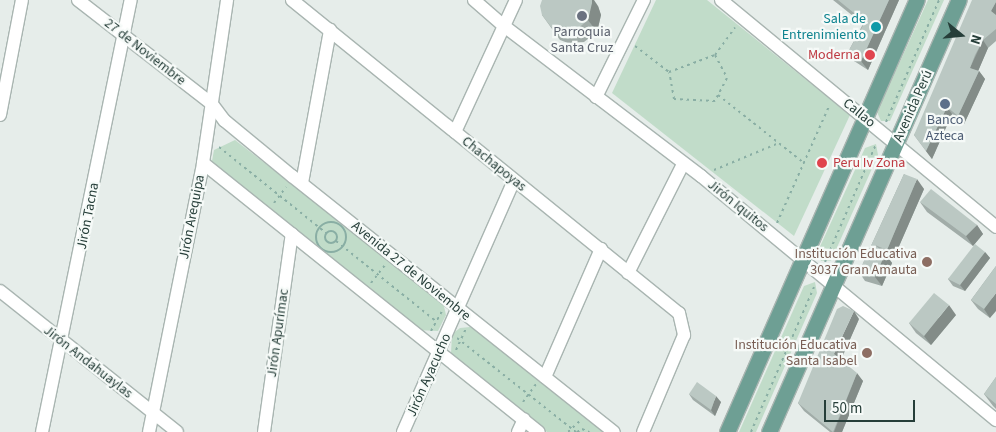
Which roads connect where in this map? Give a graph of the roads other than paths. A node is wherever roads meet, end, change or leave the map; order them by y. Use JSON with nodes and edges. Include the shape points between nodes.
{"nodes":[{"id":1,"x":22,"y":0,"type":"edge"},
{"id":2,"x":78,"y":0,"type":"edge"},
{"id":3,"x":131,"y":0,"type":"edge"},
{"id":4,"x":228,"y":0,"type":"edge"},
{"id":5,"x":292,"y":0,"type":"edge"},
{"id":6,"x":474,"y":0,"type":"edge"},
{"id":7,"x":516,"y":0,"type":"edge"},
{"id":8,"x":644,"y":0,"type":"edge"},
{"id":9,"x":721,"y":0,"type":"edge"},
{"id":10,"x":916,"y":0,"type":"edge"},
{"id":11,"x":959,"y":0,"type":"edge"},
{"id":12,"x":504,"y":26,"type":"junction"},
{"id":13,"x":330,"y":30,"type":"junction"},
{"id":14,"x":124,"y":37,"type":"junction"},
{"id":15,"x":596,"y":97,"type":"junction"},
{"id":16,"x":212,"y":104,"type":"junction"},
{"id":17,"x":0,"y":115,"type":"edge"},
{"id":18,"x":865,"y":118,"type":"junction"},
{"id":19,"x":455,"y":132,"type":"junction"},
{"id":20,"x":897,"y":143,"type":"junction"},
{"id":21,"x":203,"y":163,"type":"junction"},
{"id":22,"x":683,"y":164,"type":"junction"},
{"id":23,"x":514,"y":180,"type":"junction"},
{"id":24,"x":296,"y":182,"type":"junction"},
{"id":25,"x":996,"y":227,"type":"edge"},
{"id":26,"x":292,"y":234,"type":"junction"},
{"id":27,"x":601,"y":249,"type":"junction"},
{"id":28,"x":802,"y":260,"type":"junction"},
{"id":29,"x":628,"y":273,"type":"junction"},
{"id":30,"x":833,"y":286,"type":"junction"},
{"id":31,"x":0,"y":291,"type":"edge"},
{"id":32,"x":454,"y":305,"type":"junction"},
{"id":33,"x":63,"y":343,"type":"junction"},
{"id":34,"x":444,"y":356,"type":"junction"},
{"id":35,"x":542,"y":378,"type":"junction"},
{"id":36,"x":153,"y":413,"type":"junction"},
{"id":37,"x":521,"y":414,"type":"junction"},
{"id":38,"x":996,"y":420,"type":"edge"},
{"id":39,"x":42,"y":432,"type":"edge"},
{"id":40,"x":149,"y":432,"type":"edge"},
{"id":41,"x":177,"y":432,"type":"edge"},
{"id":42,"x":264,"y":432,"type":"edge"},
{"id":43,"x":404,"y":432,"type":"edge"},
{"id":44,"x":518,"y":432,"type":"edge"},
{"id":45,"x":539,"y":432,"type":"edge"},
{"id":46,"x":614,"y":432,"type":"edge"},
{"id":47,"x":643,"y":432,"type":"edge"},
{"id":48,"x":726,"y":432,"type":"edge"},
{"id":49,"x":769,"y":432,"type":"edge"}],
"edges":[{"from":1,"to":17,"type":"street"},
{"from":2,"to":14,"type":"street","name":"27 de Noviembre"},
{"from":3,"to":14,"type":"street","name":"Jirón Tacna"},
{"from":4,"to":16,"type":"street","name":"Jirón Arequipa"},
{"from":5,"to":13,"type":"street","name":"Chachapoyas"},
{"from":6,"to":12,"type":"street","name":"Jirón Iquitos"},
{"from":7,"to":12,"type":"street"},
{"from":8,"to":15,"type":"street"},
{"from":9,"to":18,"type":"street","name":"Callao"},
{"from":10,"to":18,"type":"main road"},
{"from":11,"to":20,"type":"main road","name":"Avenida Perú"},
{"from":12,"to":15,"type":"street","name":"Jirón Iquitos"},
{"from":12,"to":19,"type":"street"},
{"from":13,"to":19,"type":"street","name":"Chachapoyas"},
{"from":13,"to":24,"type":"street"},
{"from":14,"to":16,"type":"street","name":"27 de Noviembre"},
{"from":14,"to":33,"type":"street","name":"Jirón Tacna"},
{"from":15,"to":22,"type":"street","name":"Jirón Iquitos"},
{"from":16,"to":21,"type":"street","name":"Jirón Arequipa"},
{"from":16,"to":24,"type":"street","name":"Avenida 27 de Noviembre","via":[[226,122]]},
{"from":18,"to":20,"type":"street","name":"Callao"},
{"from":18,"to":28,"type":"main road"},
{"from":19,"to":23,"type":"street","name":"Chachapoyas"},
{"from":20,"to":25,"type":"street","name":"Callao"},
{"from":20,"to":30,"type":"main road","name":"Avenida Perú"},
{"from":21,"to":26,"type":"street"},
{"from":21,"to":36,"type":"street","name":"Jirón Arequipa"},
{"from":22,"to":28,"type":"street","name":"Jirón Iquitos"},
{"from":22,"to":29,"type":"street"},
{"from":23,"to":27,"type":"street","name":"Chachapoyas"},
{"from":23,"to":32,"type":"street","name":"Jirón Ayacucho"},
{"from":24,"to":32,"type":"street","name":"Avenida 27 de Noviembre"},
{"from":26,"to":34,"type":"street"},
{"from":26,"to":42,"type":"street","name":"Jirón Apurímac"},
{"from":27,"to":29,"type":"street","name":"Chachapoyas"},
{"from":27,"to":35,"type":"street"},
{"from":28,"to":30,"type":"street","name":"Jirón Iquitos"},
{"from":28,"to":48,"type":"main road"},
{"from":29,"to":47,"type":"street","name":"Chachapoyas","via":[[679,313],[684,336]]},
{"from":30,"to":38,"type":"street","name":"Jirón Iquitos"},
{"from":30,"to":49,"type":"main road","name":"Avenida Perú"},
{"from":31,"to":33,"type":"street","name":"Jirón Andahuaylas"},
{"from":32,"to":34,"type":"street","name":"Jirón Ayacucho"},
{"from":32,"to":35,"type":"street","name":"Avenida 27 de Noviembre"},
{"from":33,"to":36,"type":"street","name":"Jirón Andahuaylas"},
{"from":33,"to":39,"type":"street","name":"Jirón Tacna"},
{"from":34,"to":37,"type":"street"},
{"from":34,"to":43,"type":"street","name":"Jirón Ayacucho"},
{"from":35,"to":46,"type":"street","name":"Avenida 27 de Noviembre"},
{"from":36,"to":40,"type":"street","name":"Jirón Arequipa"},
{"from":36,"to":41,"type":"street","name":"Jirón Andahuaylas"},
{"from":37,"to":44,"type":"street"},
{"from":37,"to":45,"type":"street"}]}
